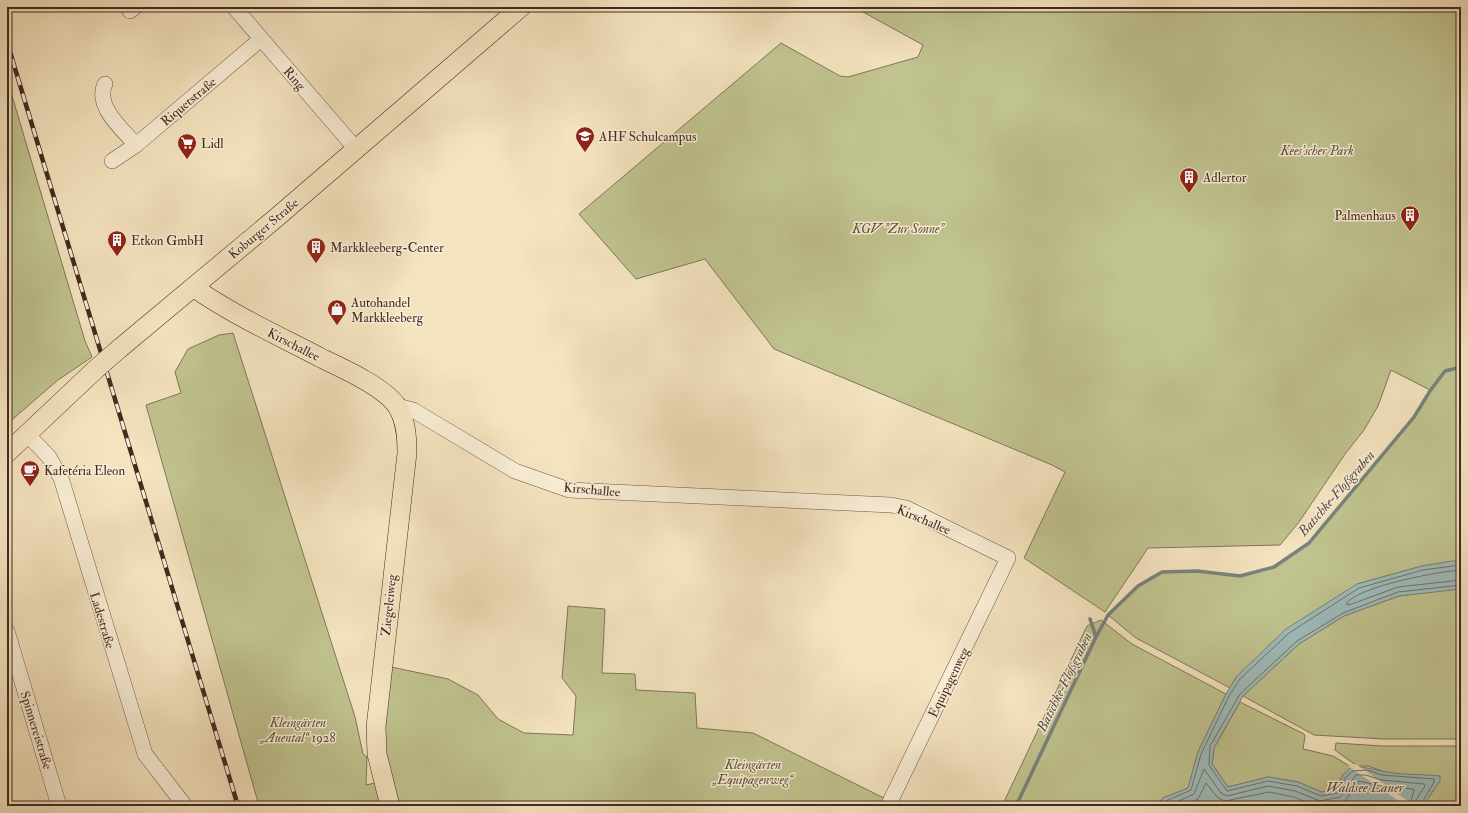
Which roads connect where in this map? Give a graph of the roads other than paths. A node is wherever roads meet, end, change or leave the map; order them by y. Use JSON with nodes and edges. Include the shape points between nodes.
{"nodes":[{"id":1,"x":234,"y":7,"type":"edge"},
{"id":2,"x":521,"y":7,"type":"edge"},
{"id":3,"x":261,"y":39,"type":"junction"},
{"id":4,"x":105,"y":84,"type":"dead end"},
{"id":5,"x":136,"y":145,"type":"junction"},
{"id":6,"x":356,"y":149,"type":"junction"},
{"id":7,"x":112,"y":161,"type":"dead end"},
{"id":8,"x":193,"y":287,"type":"junction"},
{"id":9,"x":397,"y":406,"type":"junction"},
{"id":10,"x":26,"y":433,"type":"junction"},
{"id":11,"x":7,"y":453,"type":"edge"},
{"id":12,"x":1008,"y":558,"type":"joint"},
{"id":13,"x":7,"y":631,"type":"edge"},
{"id":14,"x":59,"y":806,"type":"edge"},
{"id":15,"x":185,"y":806,"type":"edge"},
{"id":16,"x":390,"y":806,"type":"edge"},
{"id":17,"x":888,"y":806,"type":"edge"}],
"edges":[{"from":1,"to":3,"type":"street","name":"Ring"},
{"from":2,"to":6,"type":"main road","name":"Koburger Straße"},
{"from":3,"to":5,"type":"street","name":"Riquetstraße"},
{"from":3,"to":6,"type":"street","name":"Ring"},
{"from":4,"to":5,"type":"street","via":[[104,99],[110,116]]},
{"from":5,"to":7,"type":"street","name":"Riquetstraße"},
{"from":6,"to":8,"type":"main road","name":"Koburger Straße"},
{"from":8,"to":9,"type":"main road","name":"Kirschallee","via":[[219,305],[356,375]]},
{"from":8,"to":10,"type":"main road","name":"Koburger Straße","bridge":true,"via":[[96,369]]},
{"from":9,"to":12,"type":"street","name":"Kirschallee","via":[[413,410],[515,471],[569,490],[890,505],[906,508]]},
{"from":9,"to":16,"type":"main road","name":"Ziegeleiweg","via":[[405,423],[407,453],[376,727],[377,754]]},
{"from":10,"to":11,"type":"main road","name":"Koburger Straße"},
{"from":10,"to":15,"type":"street","name":"Ladestraße","via":[[50,457],[61,478],[145,754]]},
{"from":12,"to":17,"type":"street","name":"Equipagenweg"},
{"from":13,"to":14,"type":"street","name":"Spinnereistraße"}]}
